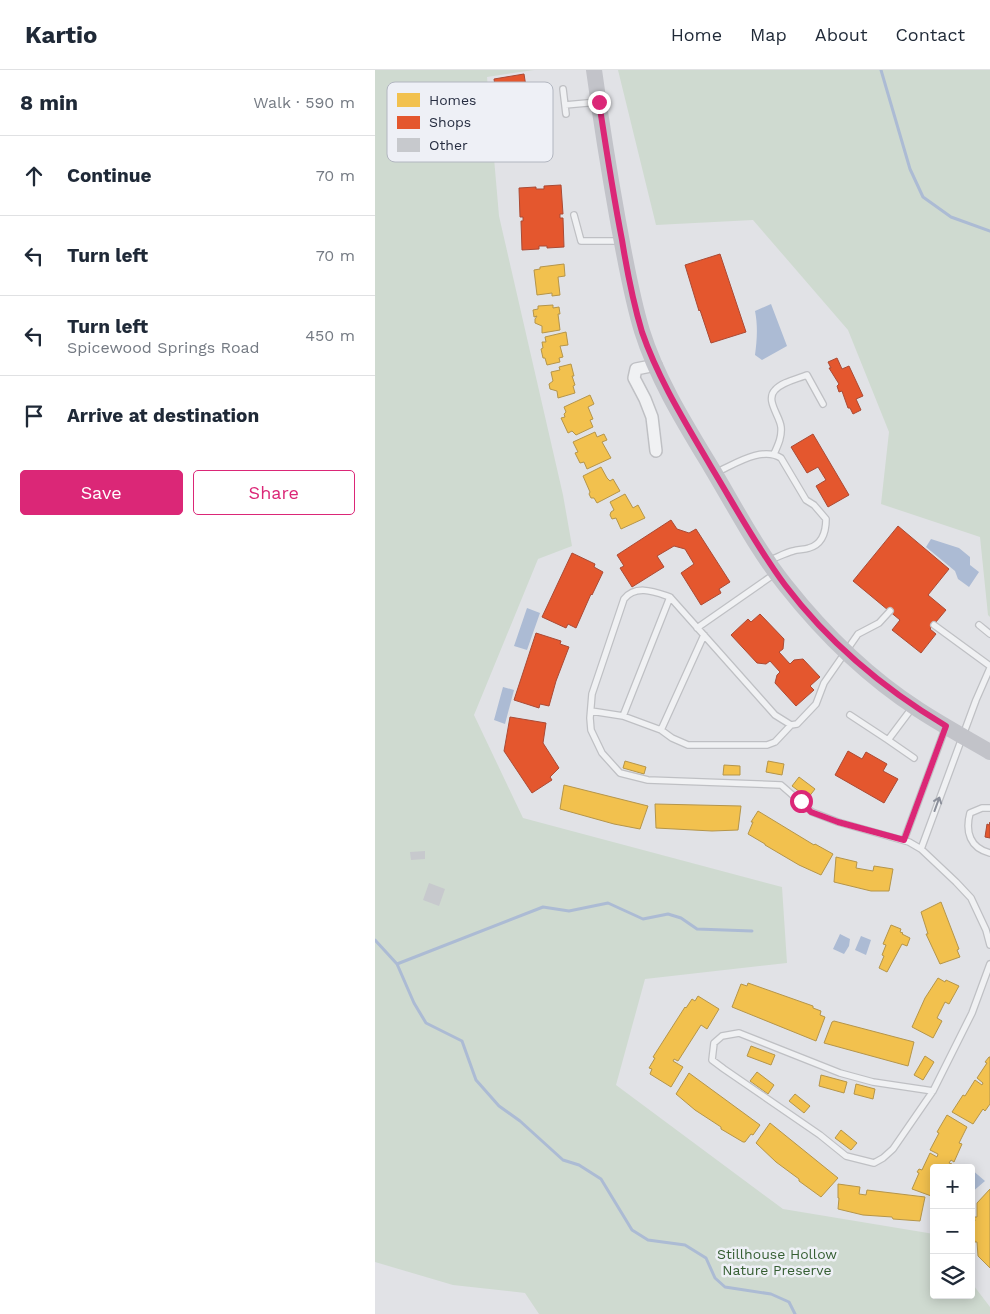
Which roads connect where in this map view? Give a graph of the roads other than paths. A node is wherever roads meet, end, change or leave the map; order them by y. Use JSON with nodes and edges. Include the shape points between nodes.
{"nodes":[{"id":1,"x":595,"y":70,"type":"edge"},
{"id":2,"x":563,"y":89,"type":"dead end"},
{"id":3,"x":599,"y":102,"type":"junction"},
{"id":4,"x":565,"y":105,"type":"junction"},
{"id":5,"x":566,"y":114,"type":"dead end"},
{"id":6,"x":574,"y":215,"type":"dead end"},
{"id":7,"x":622,"y":241,"type":"junction"},
{"id":8,"x":656,"y":365,"type":"junction"},
{"id":9,"x":823,"y":404,"type":"dead end"},
{"id":10,"x":657,"y":451,"type":"dead end"},
{"id":11,"x":774,"y":454,"type":"junction"},
{"id":12,"x":715,"y":473,"type":"junction"},
{"id":13,"x":773,"y":567,"type":"junction"},
{"id":14,"x":670,"y":597,"type":"junction"},
{"id":15,"x":889,"y":611,"type":"dead end"},
{"id":16,"x":933,"y":625,"type":"dead end"},
{"id":17,"x":979,"y":625,"type":"dead end"},
{"id":18,"x":697,"y":628,"type":"junction"},
{"id":19,"x":990,"y":634,"type":"edge"},
{"id":20,"x":704,"y":635,"type":"junction"},
{"id":21,"x":845,"y":652,"type":"junction"},
{"id":22,"x":990,"y":667,"type":"edge"},
{"id":23,"x":914,"y":706,"type":"junction"},
{"id":24,"x":591,"y":711,"type":"junction"},
{"id":25,"x":623,"y":716,"type":"junction"},
{"id":26,"x":850,"y":716,"type":"dead end"},
{"id":27,"x":791,"y":725,"type":"junction"},
{"id":28,"x":946,"y":726,"type":"junction"},
{"id":29,"x":661,"y":730,"type":"junction"},
{"id":30,"x":962,"y":736,"type":"junction"},
{"id":31,"x":888,"y":740,"type":"junction"},
{"id":32,"x":990,"y":752,"type":"edge"},
{"id":33,"x":914,"y":758,"type":"dead end"},
{"id":34,"x":990,"y":808,"type":"edge"},
{"id":35,"x":904,"y":840,"type":"junction"},
{"id":36,"x":921,"y":849,"type":"junction"},
{"id":37,"x":990,"y":853,"type":"edge"},
{"id":38,"x":990,"y":945,"type":"edge"},
{"id":39,"x":990,"y":964,"type":"edge"},
{"id":40,"x":933,"y":1091,"type":"junction"}],
"edges":[{"from":1,"to":3,"type":"main road"},
{"from":2,"to":4,"type":"lane"},
{"from":3,"to":4,"type":"lane"},
{"from":3,"to":7,"type":"main road"},
{"from":4,"to":5,"type":"lane"},
{"from":6,"to":7,"type":"lane","via":[[581,241]]},
{"from":7,"to":8,"type":"main road","via":[[635,306]]},
{"from":8,"to":10,"type":"street","via":[[636,370],[634,378],[653,417]]},
{"from":8,"to":12,"type":"main road","via":[[670,396]]},
{"from":9,"to":11,"type":"lane","via":[[807,375],[775,390],[771,402],[781,435]]},
{"from":11,"to":12,"type":"lane","via":[[754,456]]},
{"from":11,"to":13,"type":"lane","via":[[781,458],[805,500],[826,519],[826,528],[817,545],[793,551]]},
{"from":12,"to":13,"type":"main road"},
{"from":13,"to":18,"type":"lane"},
{"from":13,"to":21,"type":"main road"},
{"from":14,"to":18,"type":"lane"},
{"from":14,"to":24,"type":"lane","via":[[649,589],[633,592],[624,599],[592,694]]},
{"from":14,"to":25,"type":"lane"},
{"from":15,"to":21,"type":"lane","via":[[879,623],[858,634]]},
{"from":16,"to":22,"type":"lane"},
{"from":17,"to":19,"type":"lane"},
{"from":18,"to":20,"type":"lane"},
{"from":20,"to":27,"type":"lane","via":[[775,716]]},
{"from":20,"to":29,"type":"lane"},
{"from":21,"to":23,"type":"main road"},
{"from":21,"to":27,"type":"lane","via":[[824,683],[815,704],[797,724]]},
{"from":22,"to":30,"type":"lane"},
{"from":23,"to":28,"type":"main road"},
{"from":23,"to":31,"type":"lane"},
{"from":24,"to":25,"type":"lane"},
{"from":24,"to":35,"type":"lane","via":[[591,730],[602,753],[620,773],[648,780],[781,785],[811,812]]},
{"from":25,"to":29,"type":"lane"},
{"from":26,"to":31,"type":"lane"},
{"from":27,"to":29,"type":"lane","via":[[775,742],[767,745],[688,744]]},
{"from":28,"to":30,"type":"main road"},
{"from":28,"to":35,"type":"lane"},
{"from":30,"to":32,"type":"main road"},
{"from":36,"to":30,"type":"lane","one_way":true},
{"from":31,"to":33,"type":"lane"},
{"from":34,"to":37,"type":"lane","via":[[969,813],[967,823],[972,843],[981,851]]},
{"from":35,"to":36,"type":"lane"},
{"from":36,"to":38,"type":"lane","via":[[971,898]]},
{"from":39,"to":40,"type":"lane","via":[[972,1013]]},
{"from":40,"to":40,"type":"lane","via":[[893,1149],[874,1163],[846,1156],[821,1135],[724,1069],[712,1060],[714,1043],[722,1036],[739,1033],[840,1073],[873,1082]]}]}
